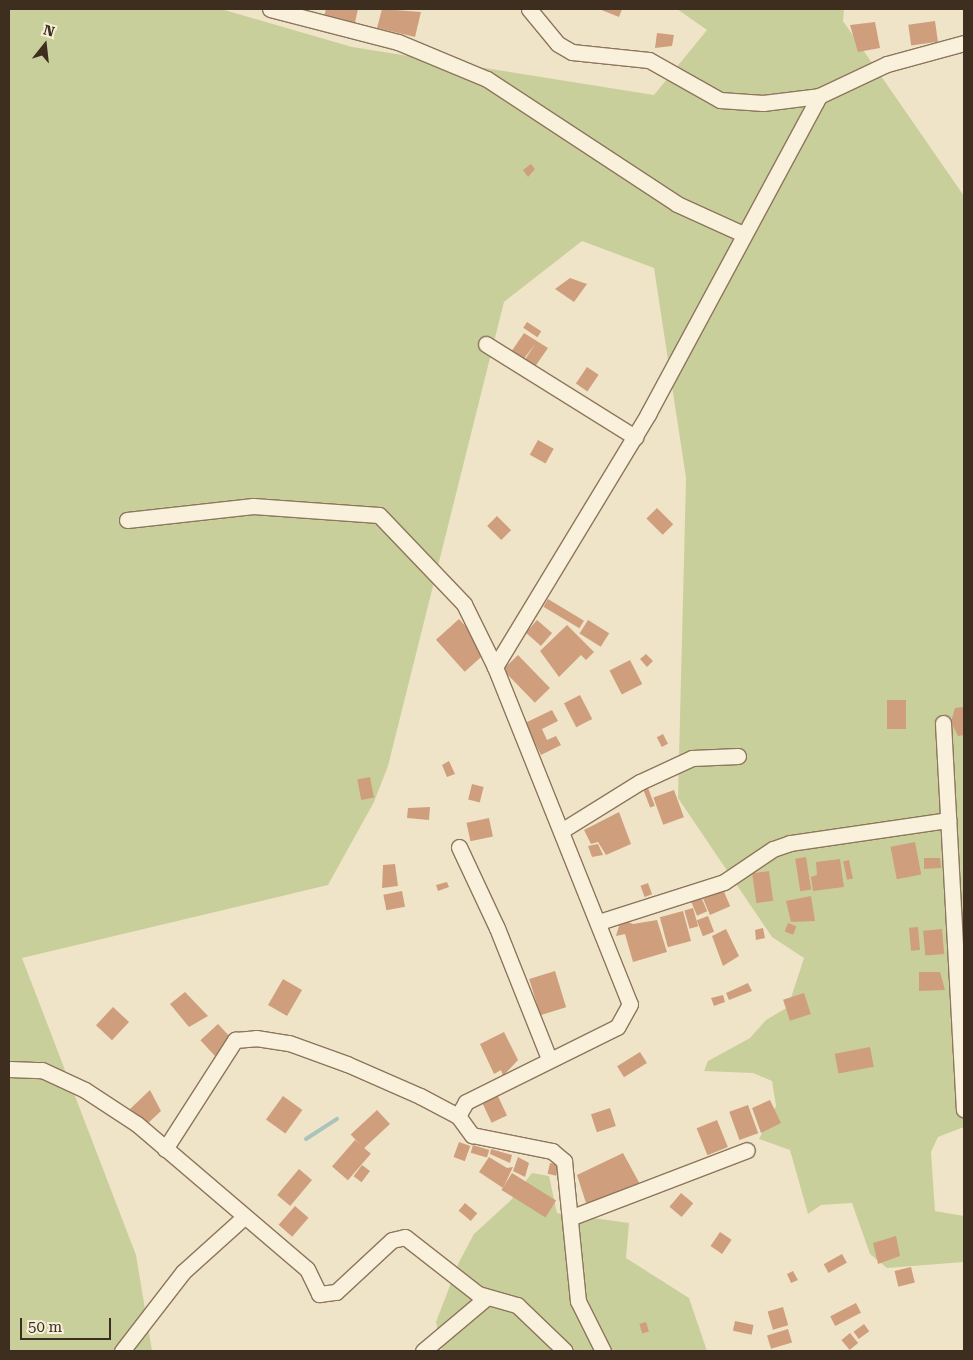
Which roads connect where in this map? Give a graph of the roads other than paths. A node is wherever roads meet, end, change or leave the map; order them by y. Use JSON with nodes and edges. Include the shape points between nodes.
{"nodes":[{"id":1,"x":270,"y":9,"type":"edge"},
{"id":2,"x":529,"y":9,"type":"edge"},
{"id":3,"x":964,"y":43,"type":"edge"},
{"id":4,"x":820,"y":96,"type":"junction"},
{"id":5,"x":743,"y":234,"type":"junction"},
{"id":6,"x":486,"y":344,"type":"dead end"},
{"id":7,"x":634,"y":437,"type":"junction"},
{"id":8,"x":127,"y":520,"type":"dead end"},
{"id":9,"x":495,"y":667,"type":"junction"},
{"id":10,"x":943,"y":724,"type":"dead end"},
{"id":11,"x":738,"y":756,"type":"dead end"},
{"id":12,"x":948,"y":820,"type":"junction"},
{"id":13,"x":561,"y":831,"type":"junction"},
{"id":14,"x":459,"y":847,"type":"dead end"},
{"id":15,"x":599,"y":922,"type":"junction"},
{"id":16,"x":549,"y":1059,"type":"junction"},
{"id":17,"x":9,"y":1069,"type":"edge"},
{"id":18,"x":964,"y":1109,"type":"edge"},
{"id":19,"x":458,"y":1116,"type":"junction"},
{"id":20,"x":165,"y":1149,"type":"junction"},
{"id":21,"x":747,"y":1150,"type":"dead end"},
{"id":22,"x":572,"y":1216,"type":"junction"},
{"id":23,"x":243,"y":1218,"type":"junction"},
{"id":24,"x":486,"y":1298,"type":"junction"},
{"id":25,"x":122,"y":1351,"type":"edge"},
{"id":26,"x":423,"y":1351,"type":"edge"},
{"id":27,"x":565,"y":1351,"type":"edge"},
{"id":28,"x":603,"y":1351,"type":"edge"}],
"edges":[{"from":1,"to":5,"type":"street","via":[[398,42],[487,78],[677,204]]},
{"from":2,"to":4,"type":"street","via":[[558,44],[572,52],[649,60],[720,100],[763,103]]},
{"from":3,"to":4,"type":"street","via":[[887,64]]},
{"from":4,"to":5,"type":"street"},
{"from":5,"to":7,"type":"street"},
{"from":6,"to":7,"type":"street"},
{"from":7,"to":9,"type":"street"},
{"from":8,"to":9,"type":"street","via":[[253,506],[378,516],[464,604]]},
{"from":9,"to":13,"type":"street"},
{"from":10,"to":12,"type":"street"},
{"from":11,"to":13,"type":"street","via":[[692,758],[640,782]]},
{"from":12,"to":15,"type":"street","via":[[790,843],[772,849],[724,882]]},
{"from":12,"to":18,"type":"street"},
{"from":13,"to":15,"type":"street"},
{"from":14,"to":16,"type":"street","via":[[497,928]]},
{"from":15,"to":16,"type":"street","via":[[629,996],[628,1013],[617,1028]]},
{"from":16,"to":19,"type":"street","via":[[466,1102]]},
{"from":17,"to":20,"type":"street","via":[[42,1070],[85,1090],[137,1124]]},
{"from":19,"to":20,"type":"street","via":[[347,1064],[289,1043],[249,1038],[236,1040]]},
{"from":19,"to":22,"type":"street","via":[[472,1135],[558,1154],[564,1161]]},
{"from":20,"to":23,"type":"street"},
{"from":21,"to":22,"type":"street"},
{"from":22,"to":28,"type":"street","via":[[578,1301]]},
{"from":23,"to":24,"type":"street","via":[[307,1269],[319,1294],[336,1292],[392,1240],[405,1237]]},
{"from":23,"to":25,"type":"street","via":[[183,1272]]},
{"from":24,"to":26,"type":"street"},
{"from":24,"to":27,"type":"street","via":[[517,1305]]}]}
